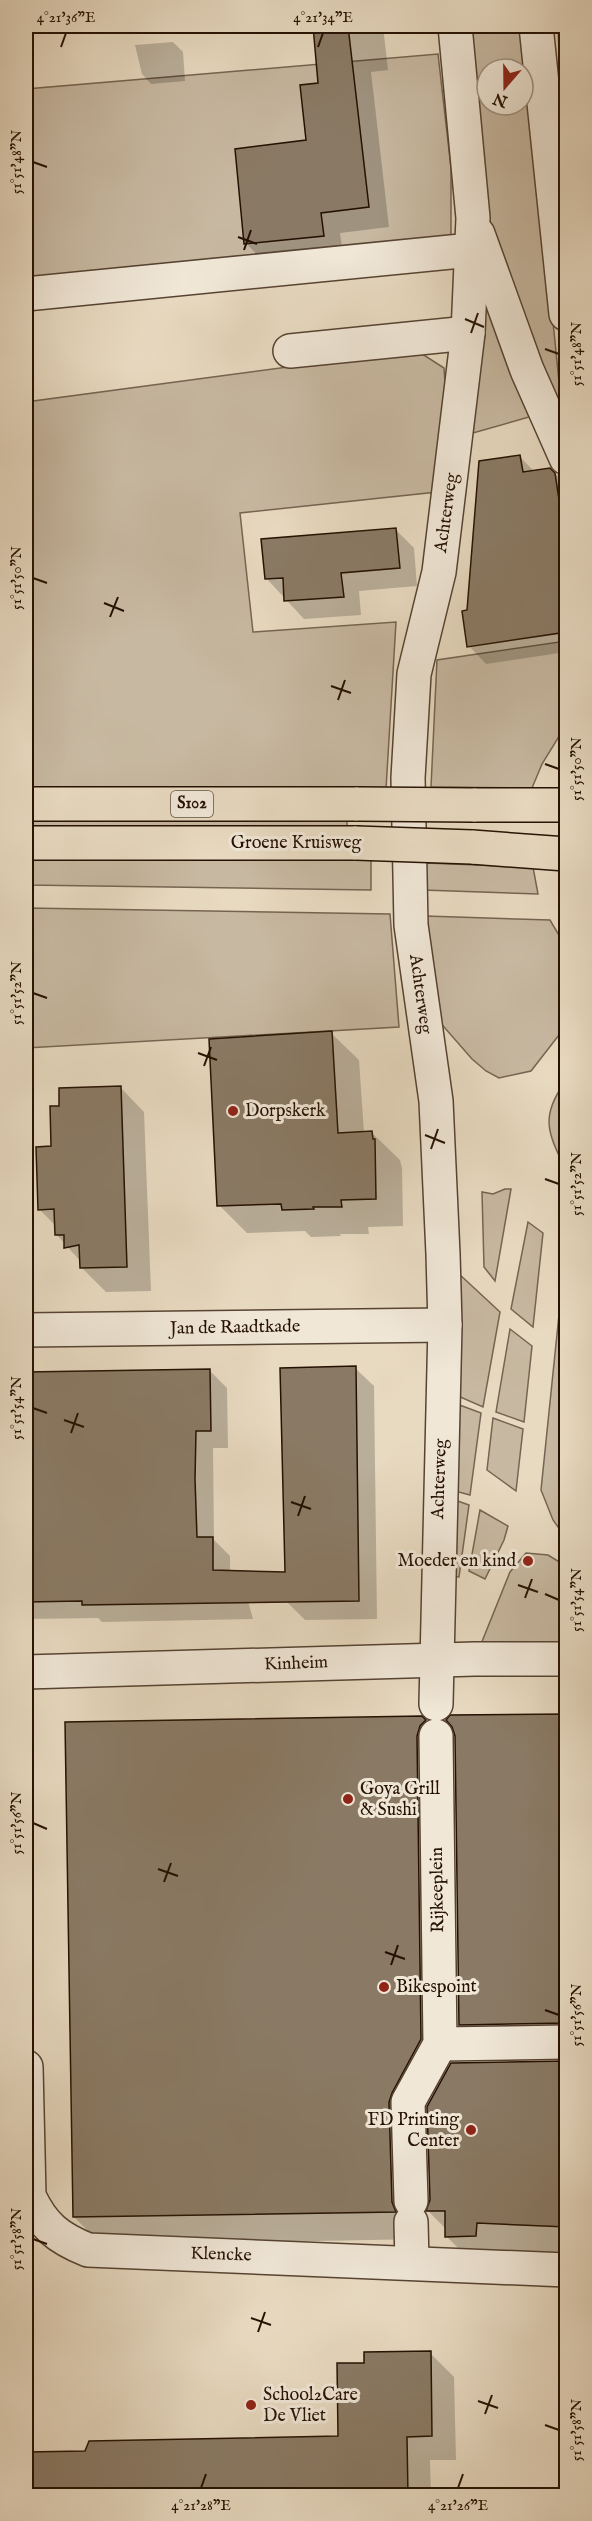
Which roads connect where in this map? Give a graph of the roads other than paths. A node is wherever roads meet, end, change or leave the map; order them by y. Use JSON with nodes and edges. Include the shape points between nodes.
{"nodes":[{"id":1,"x":455,"y":26,"type":"edge"},
{"id":2,"x":536,"y":26,"type":"edge"},
{"id":3,"x":473,"y":218,"type":"junction"},
{"id":4,"x":471,"y":250,"type":"junction"},
{"id":5,"x":26,"y":294,"type":"edge"},
{"id":6,"x":567,"y":314,"type":"edge"},
{"id":7,"x":468,"y":333,"type":"junction"},
{"id":8,"x":290,"y":351,"type":"dead end"},
{"id":9,"x":567,"y":458,"type":"edge"},
{"id":10,"x":26,"y":804,"type":"edge"},
{"id":11,"x":567,"y":805,"type":"edge"},
{"id":12,"x":26,"y":843,"type":"edge"},
{"id":13,"x":567,"y":854,"type":"edge"},
{"id":14,"x":444,"y":1325,"type":"junction"},
{"id":15,"x":26,"y":1330,"type":"edge"},
{"id":16,"x":567,"y":1659,"type":"edge"},
{"id":17,"x":436,"y":1660,"type":"junction"},
{"id":18,"x":26,"y":1672,"type":"edge"},
{"id":19,"x":567,"y":2042,"type":"edge"},
{"id":20,"x":440,"y":2044,"type":"junction"},
{"id":21,"x":26,"y":2067,"type":"edge"},
{"id":22,"x":412,"y":2262,"type":"junction"},
{"id":23,"x":567,"y":2270,"type":"edge"}],
"edges":[{"from":1,"to":3,"type":"street","name":"Achterweg"},
{"from":2,"to":6,"type":"street"},
{"from":3,"to":4,"type":"street","name":"Achterweg"},
{"from":3,"to":9,"type":"street","name":"Achterweg","via":[[527,370]]},
{"from":4,"to":5,"type":"street"},
{"from":4,"to":7,"type":"street","name":"Achterweg"},
{"from":7,"to":8,"type":"street"},
{"from":7,"to":14,"type":"street","name":"Achterweg","via":[[439,572],[414,674],[408,778],[411,925],[436,1101]]},
{"from":10,"to":11,"type":"main road","number":"S102","bridge":true},
{"from":12,"to":13,"type":"main road","name":"Groene Kruisweg","number":"S102","bridge":true,"via":[[356,843]]},
{"from":14,"to":15,"type":"street","name":"Jan de Raadtkade"},
{"from":14,"to":17,"type":"street","name":"Achterweg"},
{"from":16,"to":17,"type":"street","name":"Kinheim"},
{"from":17,"to":18,"type":"street","name":"Kinheim"},
{"from":17,"to":20,"type":"street","name":"Rijkeeplein"},
{"from":19,"to":20,"type":"street"},
{"from":20,"to":22,"type":"street","name":"Rijkeeplein","via":[[408,2102]]},
{"from":21,"to":22,"type":"street","name":"Klencke","via":[[29,2196],[42,2220],[64,2240],[88,2250]]},
{"from":22,"to":23,"type":"street","name":"Klencke"}]}
